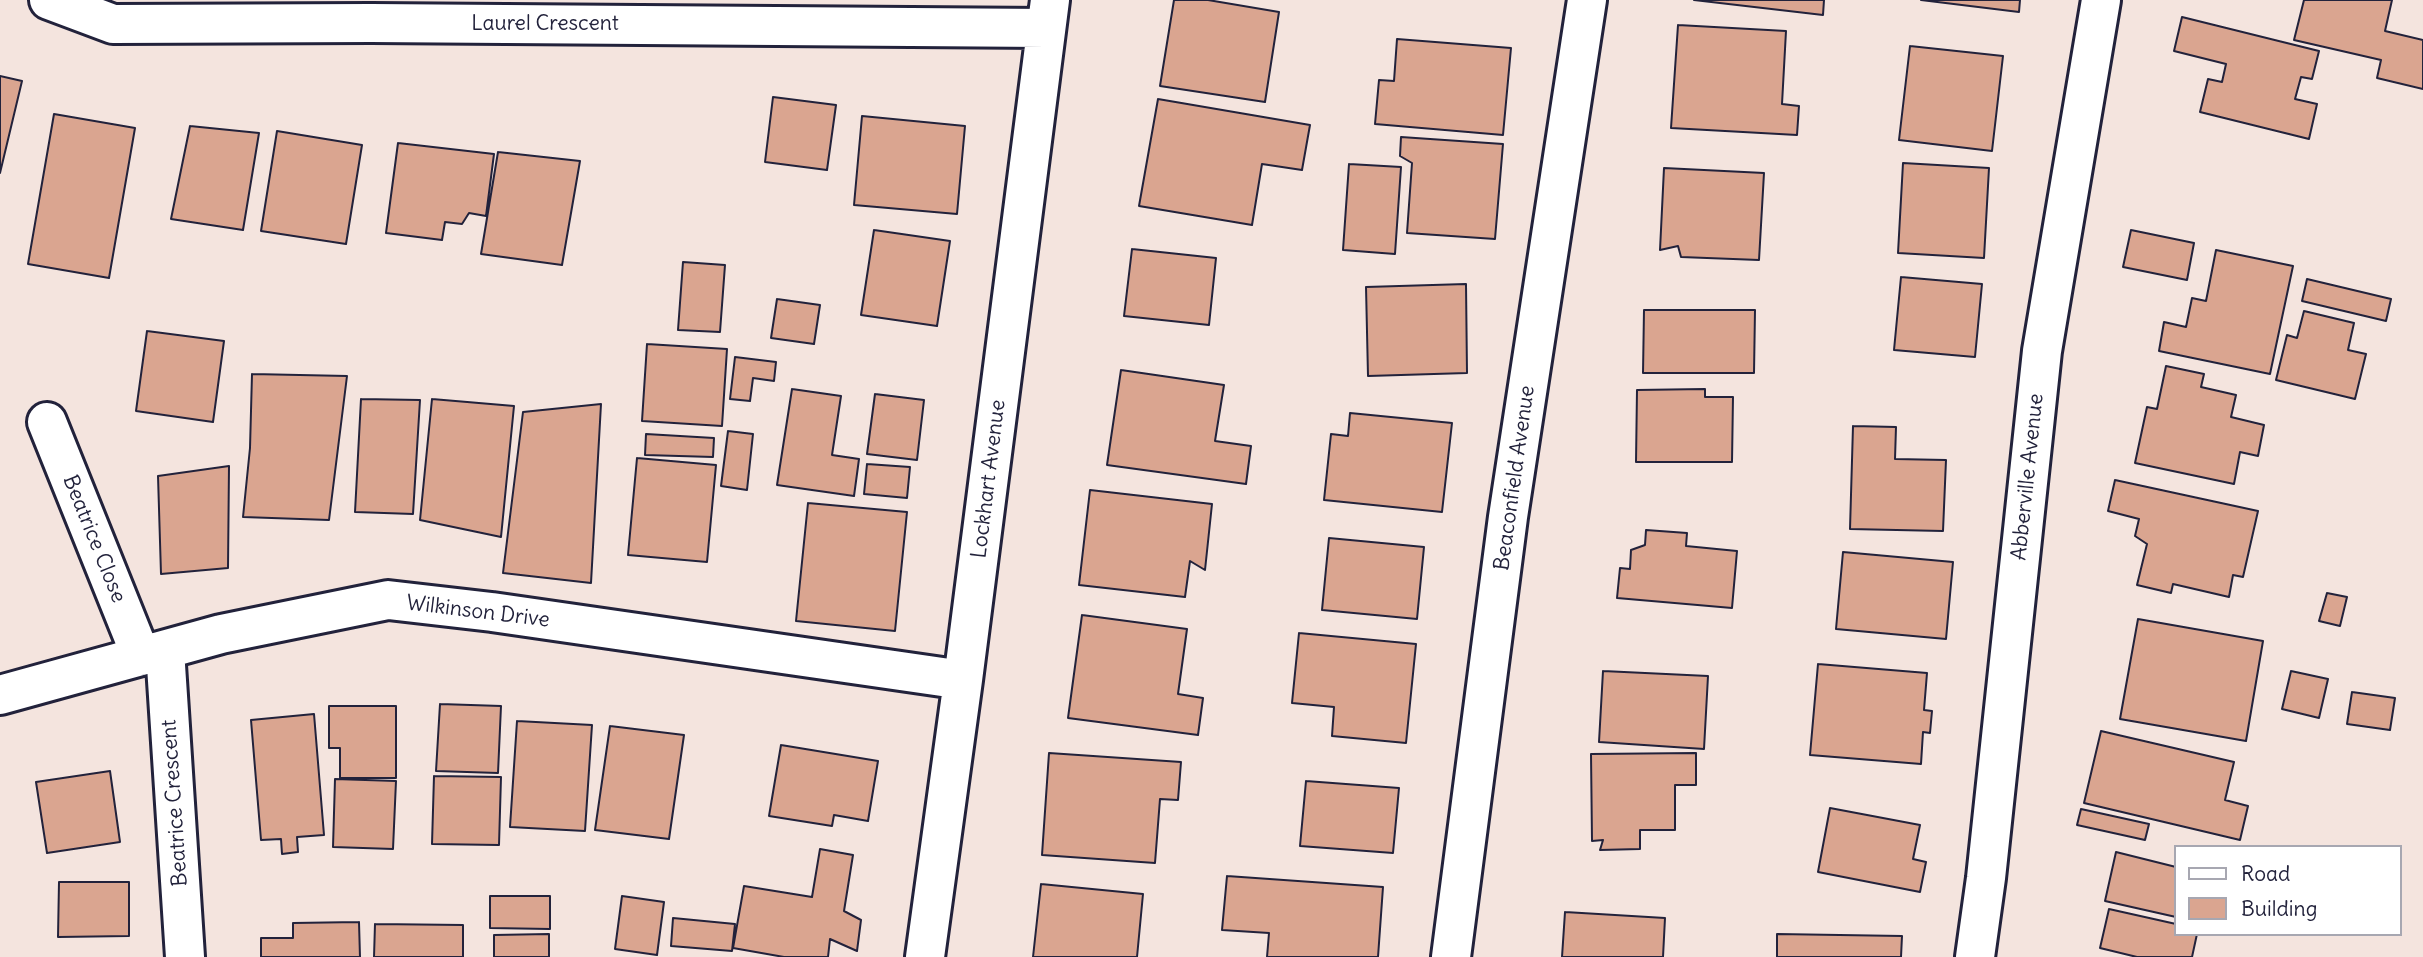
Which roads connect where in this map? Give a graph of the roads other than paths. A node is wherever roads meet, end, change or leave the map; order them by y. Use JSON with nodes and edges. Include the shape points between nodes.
{"nodes":[{"id":1,"x":49,"y":0,"type":"edge"},
{"id":2,"x":1587,"y":0,"type":"edge"},
{"id":3,"x":2101,"y":0,"type":"edge"},
{"id":4,"x":1048,"y":14,"type":"edge"},
{"id":5,"x":47,"y":422,"type":"dead end"},
{"id":6,"x":153,"y":653,"type":"junction"},
{"id":7,"x":963,"y":680,"type":"junction"},
{"id":8,"x":0,"y":695,"type":"edge"},
{"id":9,"x":185,"y":957,"type":"edge"},
{"id":10,"x":925,"y":957,"type":"edge"},
{"id":11,"x":1451,"y":957,"type":"edge"},
{"id":12,"x":1975,"y":957,"type":"edge"}],
"edges":[{"from":1,"to":4,"type":"street","name":"Laurel Crescent","via":[[113,24]]},
{"from":2,"to":11,"type":"street","name":"Beaconfield Avenue","via":[[1508,517]]},
{"from":3,"to":12,"type":"street","name":"Abberville Avenue","via":[[2042,351]]},
{"from":4,"to":7,"type":"street","name":"Lockhart Avenue"},
{"from":5,"to":6,"type":"street","name":"Beatrice Close"},
{"from":6,"to":7,"type":"street","name":"Wilkinson Drive","via":[[221,634],[388,600]]},
{"from":6,"to":8,"type":"street","name":"Wilkinson Drive"},
{"from":6,"to":9,"type":"street","name":"Beatrice Crescent"},
{"from":7,"to":10,"type":"street","name":"Lockhart Avenue"}]}
